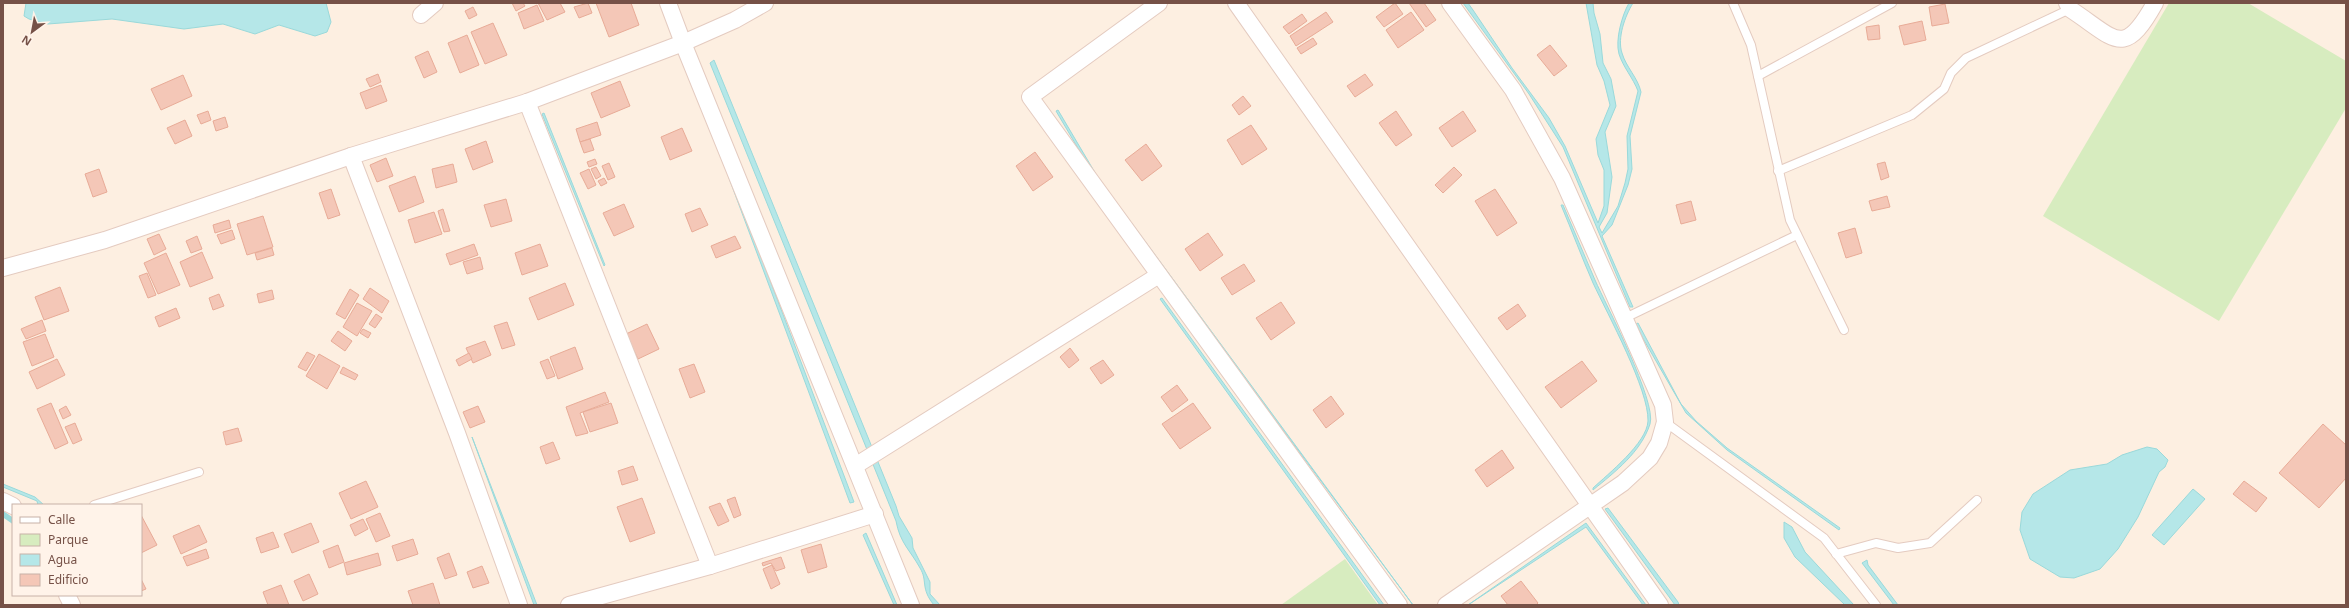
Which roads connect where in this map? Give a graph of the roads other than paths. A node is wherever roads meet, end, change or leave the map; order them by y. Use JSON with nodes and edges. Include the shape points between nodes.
{"nodes":[{"id":1,"x":435,"y":3,"type":"edge"},
{"id":2,"x":668,"y":3,"type":"edge"},
{"id":3,"x":765,"y":3,"type":"edge"},
{"id":4,"x":1159,"y":3,"type":"edge"},
{"id":5,"x":1236,"y":3,"type":"edge"},
{"id":6,"x":1450,"y":3,"type":"edge"},
{"id":7,"x":1733,"y":3,"type":"edge"},
{"id":8,"x":1892,"y":3,"type":"edge"},
{"id":9,"x":2155,"y":3,"type":"edge"},
{"id":10,"x":2068,"y":6,"type":"edge"},
{"id":11,"x":421,"y":15,"type":"dead end"},
{"id":12,"x":682,"y":43,"type":"junction"},
{"id":13,"x":1758,"y":76,"type":"junction"},
{"id":14,"x":527,"y":102,"type":"junction"},
{"id":15,"x":351,"y":156,"type":"junction"},
{"id":16,"x":1778,"y":171,"type":"junction"},
{"id":17,"x":1797,"y":235,"type":"junction"},
{"id":18,"x":3,"y":268,"type":"edge"},
{"id":19,"x":1159,"y":275,"type":"junction"},
{"id":20,"x":1625,"y":318,"type":"junction"},
{"id":21,"x":1844,"y":330,"type":"dead end"},
{"id":22,"x":1665,"y":422,"type":"junction"},
{"id":23,"x":855,"y":466,"type":"junction"},
{"id":24,"x":199,"y":472,"type":"dead end"},
{"id":25,"x":1978,"y":500,"type":"dead end"},
{"id":26,"x":3,"y":501,"type":"edge"},
{"id":27,"x":97,"y":504,"type":"edge"},
{"id":28,"x":12,"y":506,"type":"edge"},
{"id":29,"x":1590,"y":506,"type":"junction"},
{"id":30,"x":875,"y":514,"type":"junction"},
{"id":31,"x":1836,"y":554,"type":"junction"},
{"id":32,"x":710,"y":566,"type":"junction"},
{"id":33,"x":68,"y":596,"type":"edge"},
{"id":34,"x":72,"y":605,"type":"edge"},
{"id":35,"x":519,"y":605,"type":"edge"},
{"id":36,"x":569,"y":605,"type":"edge"},
{"id":37,"x":911,"y":605,"type":"edge"},
{"id":38,"x":1399,"y":605,"type":"edge"},
{"id":39,"x":1446,"y":605,"type":"edge"},
{"id":40,"x":1660,"y":605,"type":"edge"},
{"id":41,"x":1876,"y":605,"type":"edge"}],
"edges":[{"from":1,"to":11,"type":"street"},
{"from":2,"to":12,"type":"street"},
{"from":3,"to":12,"type":"street","via":[[735,20]]},
{"from":4,"to":19,"type":"street","via":[[1030,97]]},
{"from":5,"to":29,"type":"street"},
{"from":6,"to":20,"type":"street","via":[[1513,90],[1562,178]]},
{"from":7,"to":13,"type":"lane","via":[[1751,45]]},
{"from":8,"to":13,"type":"lane"},
{"from":9,"to":10,"type":"street","via":[[2138,32],[2125,40],[2115,39]]},
{"from":10,"to":16,"type":"lane","via":[[1966,58],[1952,73],[1944,89],[1912,115]]},
{"from":12,"to":14,"type":"street"},
{"from":12,"to":23,"type":"street"},
{"from":13,"to":16,"type":"lane"},
{"from":14,"to":15,"type":"street"},
{"from":14,"to":32,"type":"street"},
{"from":15,"to":18,"type":"street","via":[[105,240]]},
{"from":15,"to":35,"type":"street","via":[[457,433]]},
{"from":16,"to":17,"type":"lane","via":[[1790,220]]},
{"from":17,"to":20,"type":"lane"},
{"from":17,"to":21,"type":"lane"},
{"from":19,"to":23,"type":"street"},
{"from":19,"to":38,"type":"street"},
{"from":20,"to":22,"type":"street","via":[[1663,405]]},
{"from":22,"to":29,"type":"street","via":[[1659,443],[1650,458],[1623,483]]},
{"from":22,"to":31,"type":"lane","via":[[1824,538]]},
{"from":23,"to":30,"type":"street"},
{"from":24,"to":27,"type":"lane"},
{"from":25,"to":31,"type":"lane","via":[[1930,543],[1898,548],[1876,543]]},
{"from":26,"to":28,"type":"street"},
{"from":29,"to":39,"type":"street"},
{"from":29,"to":40,"type":"street"},
{"from":30,"to":32,"type":"street"},
{"from":30,"to":37,"type":"street"},
{"from":31,"to":41,"type":"lane"},
{"from":32,"to":36,"type":"street"},
{"from":33,"to":34,"type":"street"}]}
